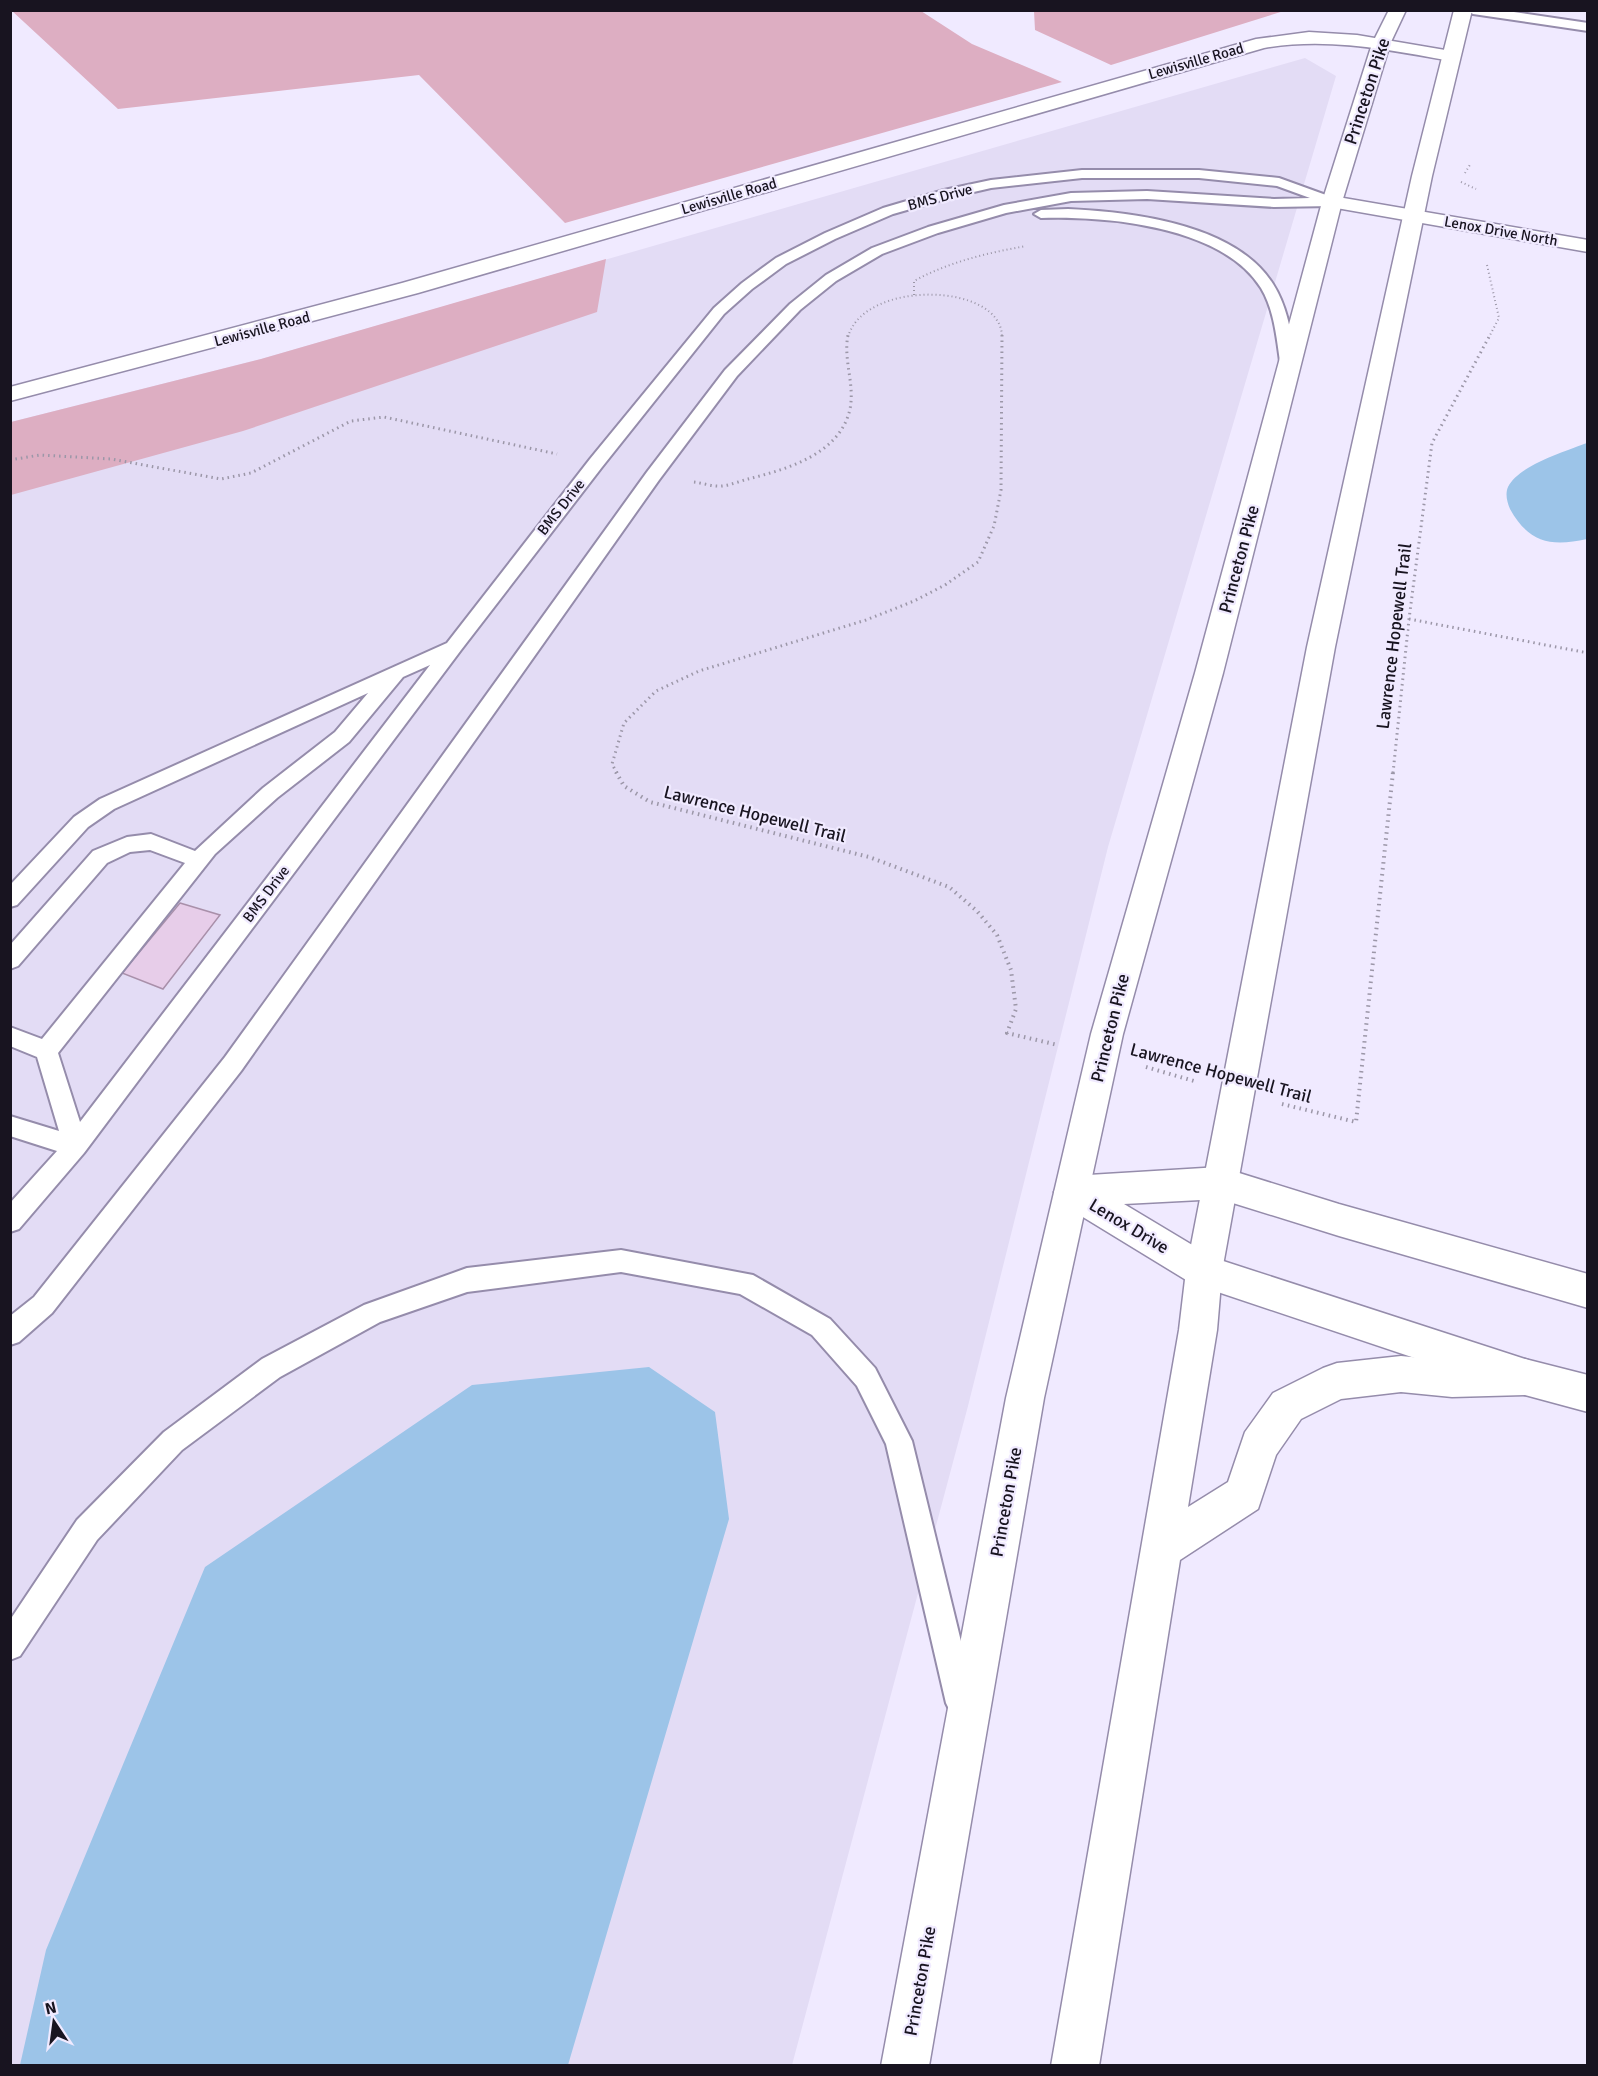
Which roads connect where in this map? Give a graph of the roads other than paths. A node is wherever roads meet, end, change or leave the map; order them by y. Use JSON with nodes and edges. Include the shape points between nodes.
{"nodes":[{"id":1,"x":1398,"y":10,"type":"edge"},
{"id":2,"x":1464,"y":10,"type":"edge"},
{"id":3,"x":1473,"y":10,"type":"edge"},
{"id":4,"x":1587,"y":27,"type":"edge"},
{"id":5,"x":1381,"y":44,"type":"junction"},
{"id":6,"x":1451,"y":56,"type":"junction"},
{"id":7,"x":1332,"y":202,"type":"junction"},
{"id":8,"x":1414,"y":216,"type":"junction"},
{"id":9,"x":933,"y":230,"type":"junction"},
{"id":10,"x":1587,"y":246,"type":"edge"},
{"id":11,"x":1289,"y":368,"type":"junction"},
{"id":12,"x":10,"y":394,"type":"edge"},
{"id":13,"x":454,"y":646,"type":"junction"},
{"id":14,"x":397,"y":672,"type":"junction"},
{"id":15,"x":198,"y":860,"type":"junction"},
{"id":16,"x":10,"y":900,"type":"edge"},
{"id":17,"x":10,"y":960,"type":"edge"},
{"id":18,"x":10,"y":1036,"type":"edge"},
{"id":19,"x":46,"y":1050,"type":"junction"},
{"id":20,"x":10,"y":1126,"type":"edge"},
{"id":21,"x":76,"y":1146,"type":"junction"},
{"id":22,"x":1220,"y":1183,"type":"junction"},
{"id":23,"x":1072,"y":1192,"type":"junction"},
{"id":24,"x":10,"y":1221,"type":"edge"},
{"id":25,"x":1204,"y":1271,"type":"junction"},
{"id":26,"x":1587,"y":1291,"type":"edge"},
{"id":27,"x":10,"y":1333,"type":"edge"},
{"id":28,"x":1525,"y":1377,"type":"junction"},
{"id":29,"x":1587,"y":1394,"type":"edge"},
{"id":30,"x":1160,"y":1549,"type":"junction"},
{"id":31,"x":10,"y":1646,"type":"edge"},
{"id":32,"x":966,"y":1725,"type":"junction"},
{"id":33,"x":904,"y":2066,"type":"edge"},
{"id":34,"x":1075,"y":2066,"type":"edge"}],
"edges":[{"from":1,"to":5,"type":"main road","name":"Princeton Pike"},
{"from":2,"to":6,"type":"main road"},
{"from":3,"to":4,"type":"lane"},
{"from":5,"to":6,"type":"main road","name":"Lewisville Road"},
{"from":5,"to":7,"type":"main road","name":"Princeton Pike"},
{"from":5,"to":12,"type":"main road","name":"Lewisville Road","via":[[1315,37],[1262,43],[410,288]]},
{"from":6,"to":8,"type":"main road"},
{"from":7,"to":8,"type":"main road","name":"BMS Drive"},
{"from":7,"to":9,"type":"lane","name":"BMS Drive","via":[[1274,203],[1147,195],[1071,198],[1004,209]]},
{"from":7,"to":11,"type":"main road","name":"Princeton Pike"},
{"from":7,"to":13,"type":"lane","name":"BMS Drive","via":[[1279,182],[1199,174],[1042,178],[991,184],[888,211],[830,236],[781,261],[719,311]]},
{"from":8,"to":10,"type":"main road","name":"Lenox Drive North"},
{"from":8,"to":22,"type":"main road","via":[[1321,647]]},
{"from":9,"to":11,"type":"lane","name":"BMS Drive","via":[[998,218],[1060,213],[1141,220],[1174,228],[1230,252],[1266,285],[1280,313]]},
{"from":9,"to":27,"type":"lane","name":"BMS Drive","via":[[877,251],[831,278],[795,307],[731,373],[653,476],[233,1064],[43,1305]]},
{"from":11,"to":23,"type":"main road","name":"Princeton Pike","via":[[1103,1055]]},
{"from":13,"to":14,"type":"lane"},
{"from":13,"to":21,"type":"lane","name":"BMS Drive"},
{"from":14,"to":15,"type":"lane","via":[[342,737],[270,793]]},
{"from":14,"to":16,"type":"lane","via":[[107,804],[81,822]]},
{"from":15,"to":17,"type":"lane","via":[[151,842],[127,845],[100,857]]},
{"from":15,"to":19,"type":"lane"},
{"from":18,"to":19,"type":"lane"},
{"from":19,"to":21,"type":"lane"},
{"from":20,"to":21,"type":"lane"},
{"from":21,"to":24,"type":"lane","name":"BMS Drive"},
{"from":22,"to":23,"type":"main road","name":"Lenox Drive"},
{"from":22,"to":25,"type":"main road"},
{"from":22,"to":26,"type":"main road","name":"Lenox Drive"},
{"from":23,"to":25,"type":"main road","name":"Lenox Drive"},
{"from":23,"to":32,"type":"main road","name":"Princeton Pike","via":[[1025,1398]]},
{"from":25,"to":28,"type":"main road","name":"Lenox Drive"},
{"from":25,"to":30,"type":"main road","via":[[1198,1330]]},
{"from":28,"to":29,"type":"main road","name":"Lenox Drive"},
{"from":28,"to":30,"type":"main road","via":[[1452,1379],[1401,1374],[1336,1381],[1287,1406],[1259,1446],[1244,1495]]},
{"from":30,"to":34,"type":"main road"},
{"from":31,"to":32,"type":"lane","via":[[87,1530],[173,1441],[271,1368],[373,1313],[467,1280],[621,1261],[744,1283],[821,1327],[866,1377],[899,1441]]},
{"from":32,"to":33,"type":"main road","name":"Princeton Pike"}]}
